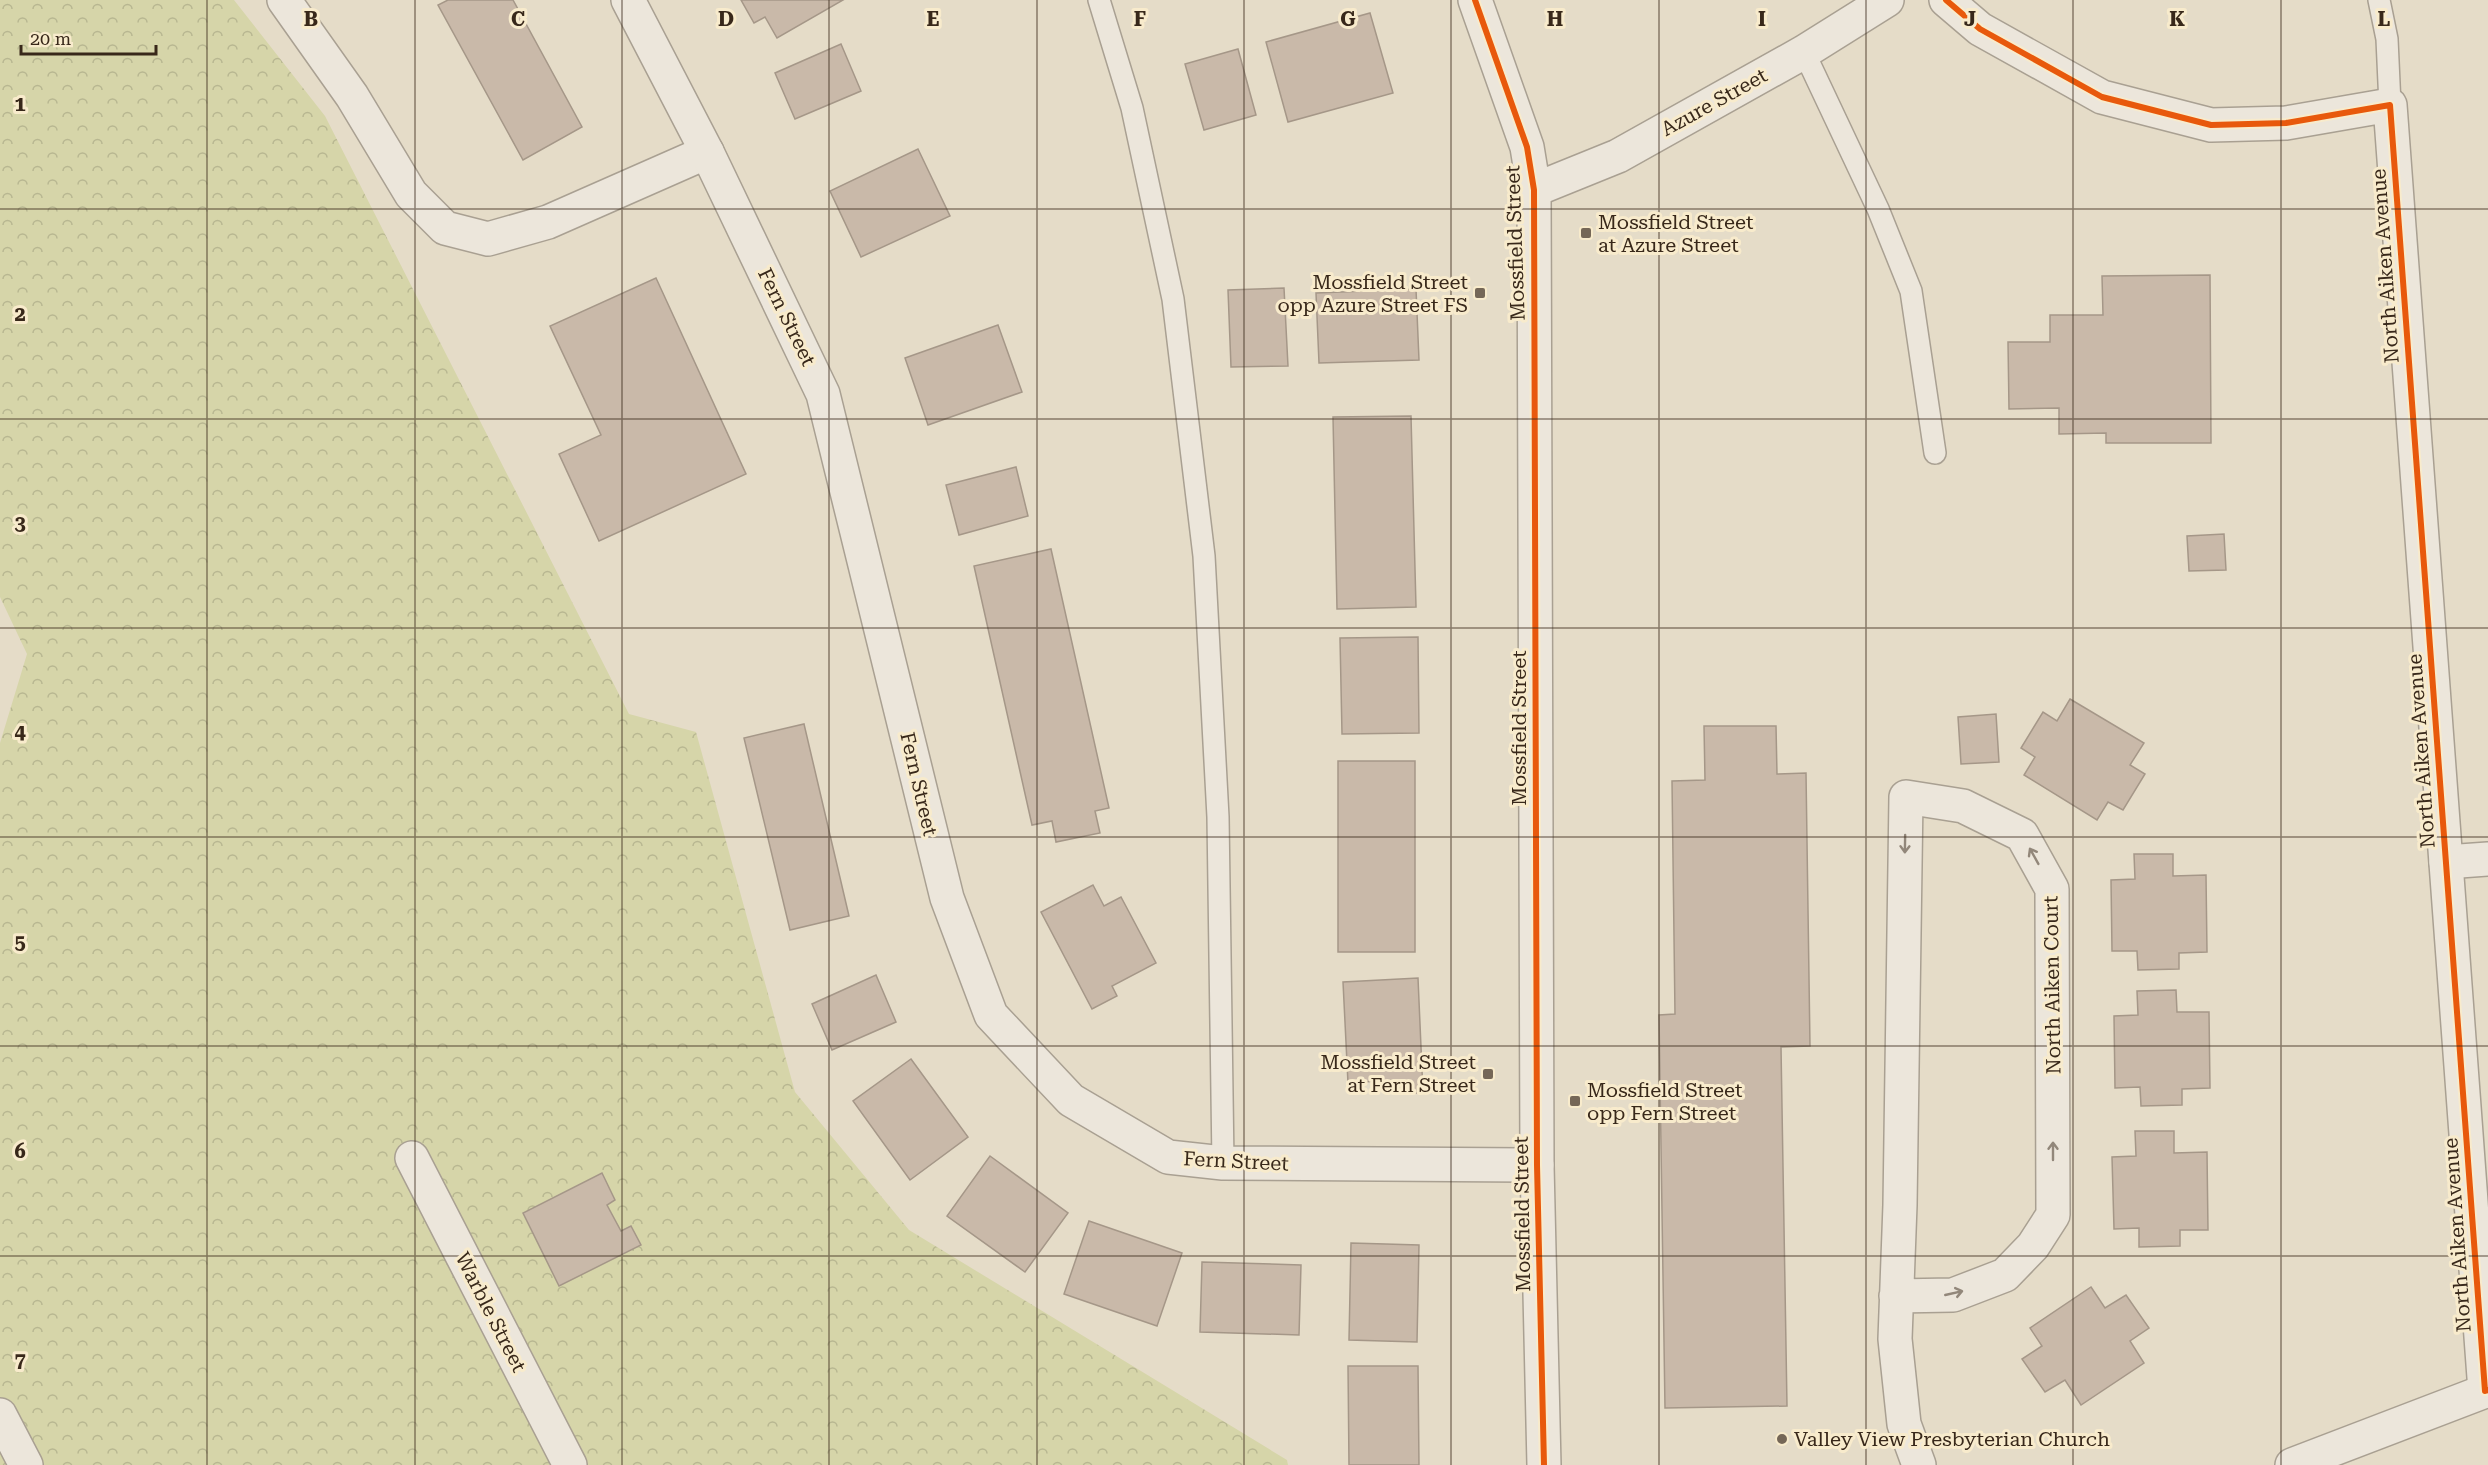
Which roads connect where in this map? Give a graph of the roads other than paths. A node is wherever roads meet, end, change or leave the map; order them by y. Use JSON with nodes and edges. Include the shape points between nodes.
{"nodes":[{"id":1,"x":285,"y":0,"type":"edge"},
{"id":2,"x":628,"y":0,"type":"edge"},
{"id":3,"x":1099,"y":0,"type":"edge"},
{"id":4,"x":1474,"y":0,"type":"edge"},
{"id":5,"x":1887,"y":0,"type":"edge"},
{"id":6,"x":1946,"y":0,"type":"edge"},
{"id":7,"x":2379,"y":0,"type":"edge"},
{"id":8,"x":1804,"y":52,"type":"junction"},
{"id":9,"x":2390,"y":105,"type":"junction"},
{"id":10,"x":707,"y":152,"type":"junction"},
{"id":11,"x":1534,"y":190,"type":"junction"},
{"id":12,"x":1935,"y":453,"type":"dead end"},
{"id":13,"x":2488,"y":859,"type":"edge"},
{"id":14,"x":2446,"y":862,"type":"junction"},
{"id":15,"x":2478,"y":1152,"type":"edge"},
{"id":16,"x":412,"y":1158,"type":"dead end"},
{"id":17,"x":1223,"y":1163,"type":"junction"},
{"id":18,"x":1537,"y":1165,"type":"junction"},
{"id":19,"x":1896,"y":1296,"type":"junction"},
{"id":20,"x":2487,"y":1391,"type":"edge"},
{"id":21,"x":0,"y":1414,"type":"edge"},
{"id":22,"x":26,"y":1465,"type":"edge"},
{"id":23,"x":570,"y":1465,"type":"edge"},
{"id":24,"x":1544,"y":1465,"type":"edge"},
{"id":25,"x":1919,"y":1465,"type":"edge"},
{"id":26,"x":2292,"y":1465,"type":"edge"}],
"edges":[{"from":1,"to":10,"type":"street","via":[[352,96],[411,194],[445,228],[488,239],[518,231],[548,222]]},
{"from":2,"to":10,"type":"street","name":"Fern Street"},
{"from":3,"to":17,"type":"lane","via":[[1132,108],[1173,299],[1203,556],[1218,817]]},
{"from":4,"to":11,"type":"street","name":"Mossfield Street","via":[[1527,147]]},
{"from":5,"to":8,"type":"street","name":"Azure Street"},
{"from":6,"to":9,"type":"street","via":[[1980,29],[2102,97],[2211,125],[2286,123]]},
{"from":7,"to":9,"type":"lane","via":[[2387,39]]},
{"from":8,"to":11,"type":"street","name":"Azure Street","via":[[1618,156]]},
{"from":8,"to":12,"type":"lane","via":[[1878,209],[1911,291]]},
{"from":9,"to":14,"type":"street","name":"North Aiken Avenue"},
{"from":10,"to":17,"type":"street","name":"Fern Street","via":[[824,394],[946,898],[992,1015],[1071,1100],[1168,1157]]},
{"from":11,"to":18,"type":"street","name":"Mossfield Street"},
{"from":13,"to":14,"type":"street"},
{"from":14,"to":15,"type":"street","name":"North Aiken Avenue"},
{"from":15,"to":20,"type":"street","name":"North Aiken Avenue"},
{"from":16,"to":23,"type":"street","name":"Warble Street"},
{"from":17,"to":18,"type":"street","name":"Fern Street"},
{"from":18,"to":24,"type":"street","name":"Mossfield Street"},
{"from":19,"to":19,"type":"street","name":"North Aiken Court","one_way":true,"via":[[1953,1295],[2005,1275],[2053,1215],[2052,889],[2022,835],[1963,806],[1906,797]]},
{"from":19,"to":25,"type":"street","name":"North Aiken Court","via":[[1895,1338],[1904,1424]]},
{"from":20,"to":26,"type":"street","name":"North Aiken Avenue"},
{"from":21,"to":22,"type":"street"}]}
